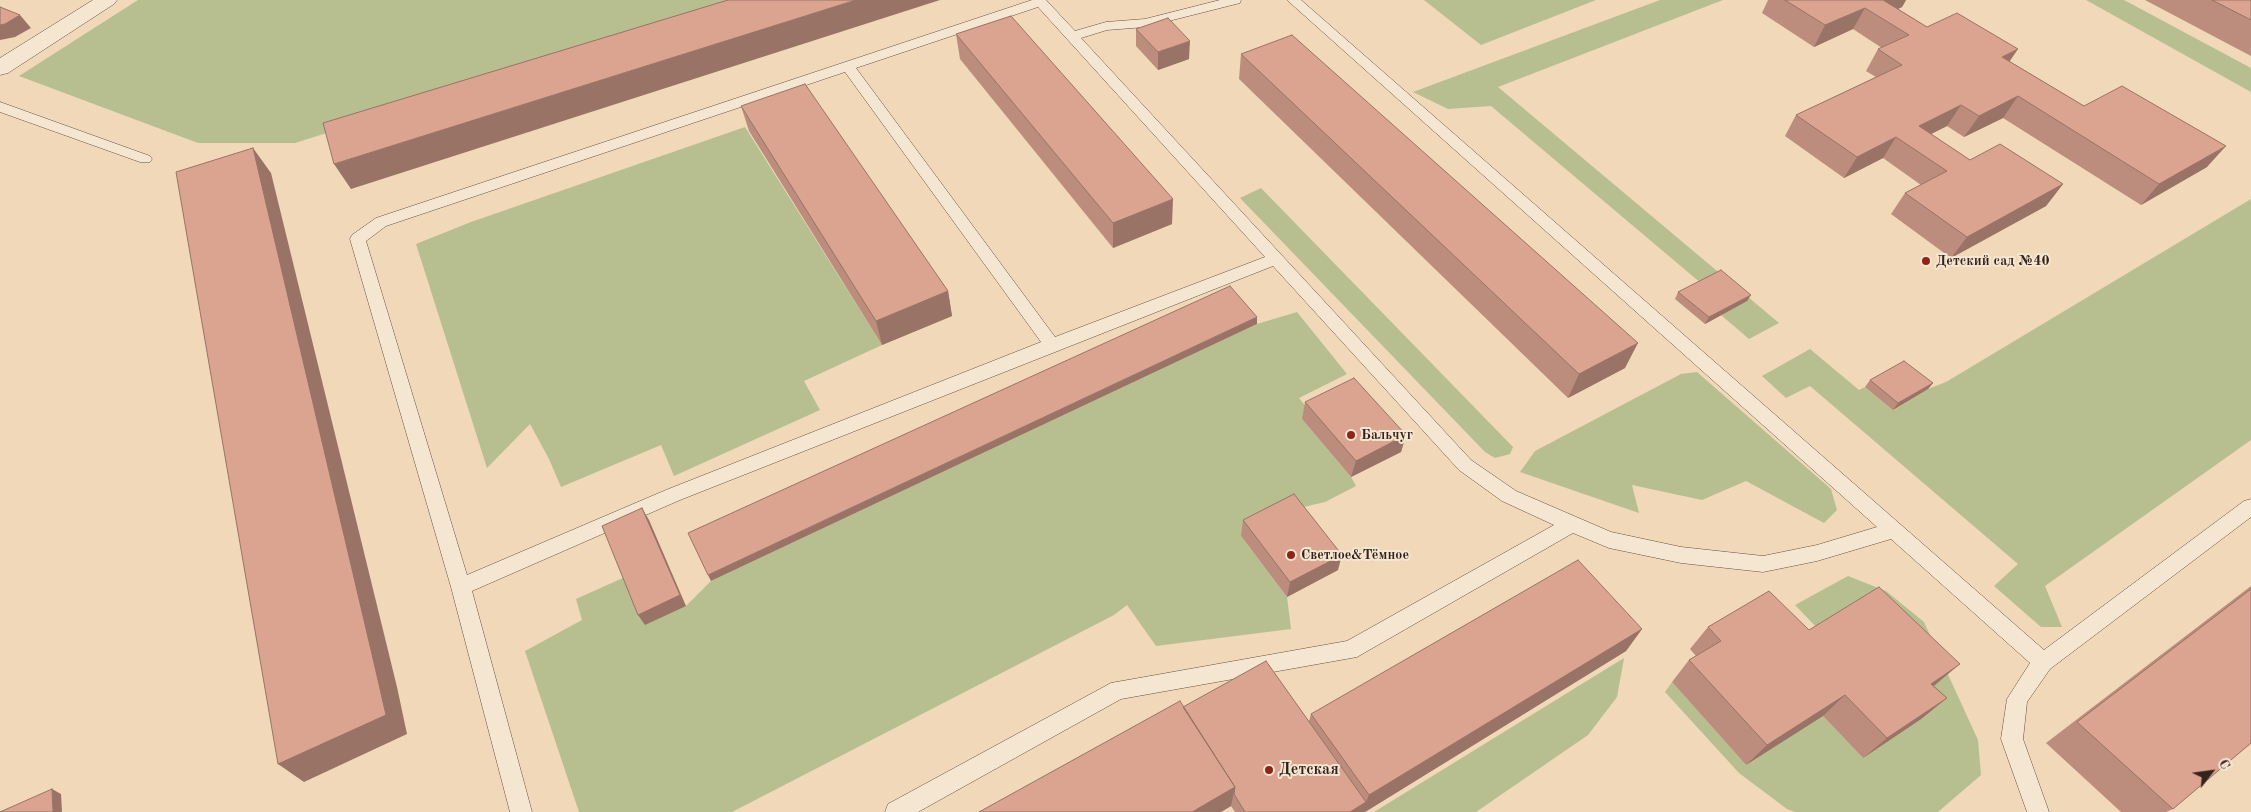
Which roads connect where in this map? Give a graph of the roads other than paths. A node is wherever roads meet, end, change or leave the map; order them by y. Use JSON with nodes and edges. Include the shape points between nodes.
{"nodes":[{"id":1,"x":107,"y":0,"type":"edge"},
{"id":2,"x":1235,"y":0,"type":"edge"},
{"id":3,"x":1293,"y":0,"type":"edge"},
{"id":4,"x":1039,"y":1,"type":"edge"},
{"id":5,"x":1072,"y":36,"type":"junction"},
{"id":6,"x":847,"y":65,"type":"junction"},
{"id":7,"x":0,"y":68,"type":"edge"},
{"id":8,"x":0,"y":107,"type":"edge"},
{"id":9,"x":145,"y":159,"type":"dead end"},
{"id":10,"x":1276,"y":258,"type":"junction"},
{"id":11,"x":1052,"y":345,"type":"junction"},
{"id":12,"x":2251,"y":507,"type":"edge"},
{"id":13,"x":1572,"y":524,"type":"junction"},
{"id":14,"x":1894,"y":530,"type":"junction"},
{"id":15,"x":461,"y":587,"type":"junction"},
{"id":16,"x":2043,"y":662,"type":"junction"},
{"id":17,"x":521,"y":812,"type":"edge"},
{"id":18,"x":896,"y":812,"type":"edge"},
{"id":19,"x":2038,"y":812,"type":"edge"}],
"edges":[{"from":1,"to":7,"type":"street"},
{"from":2,"to":5,"type":"lane","via":[[1145,23],[1106,26]]},
{"from":3,"to":14,"type":"lane"},
{"from":4,"to":5,"type":"lane"},
{"from":4,"to":6,"type":"lane"},
{"from":5,"to":10,"type":"lane"},
{"from":6,"to":11,"type":"lane"},
{"from":6,"to":15,"type":"lane","via":[[381,222],[358,239]]},
{"from":8,"to":9,"type":"lane"},
{"from":10,"to":11,"type":"lane"},
{"from":10,"to":13,"type":"lane","via":[[1465,465],[1509,496]]},
{"from":11,"to":15,"type":"lane","via":[[673,496]]},
{"from":12,"to":16,"type":"lane"},
{"from":13,"to":14,"type":"lane","via":[[1609,540],[1681,555],[1763,564],[1817,553]]},
{"from":13,"to":18,"type":"lane","via":[[1350,650],[1118,690]]},
{"from":14,"to":16,"type":"lane"},
{"from":15,"to":17,"type":"lane"},
{"from":16,"to":19,"type":"lane","via":[[2017,698],[2012,739]]}]}
